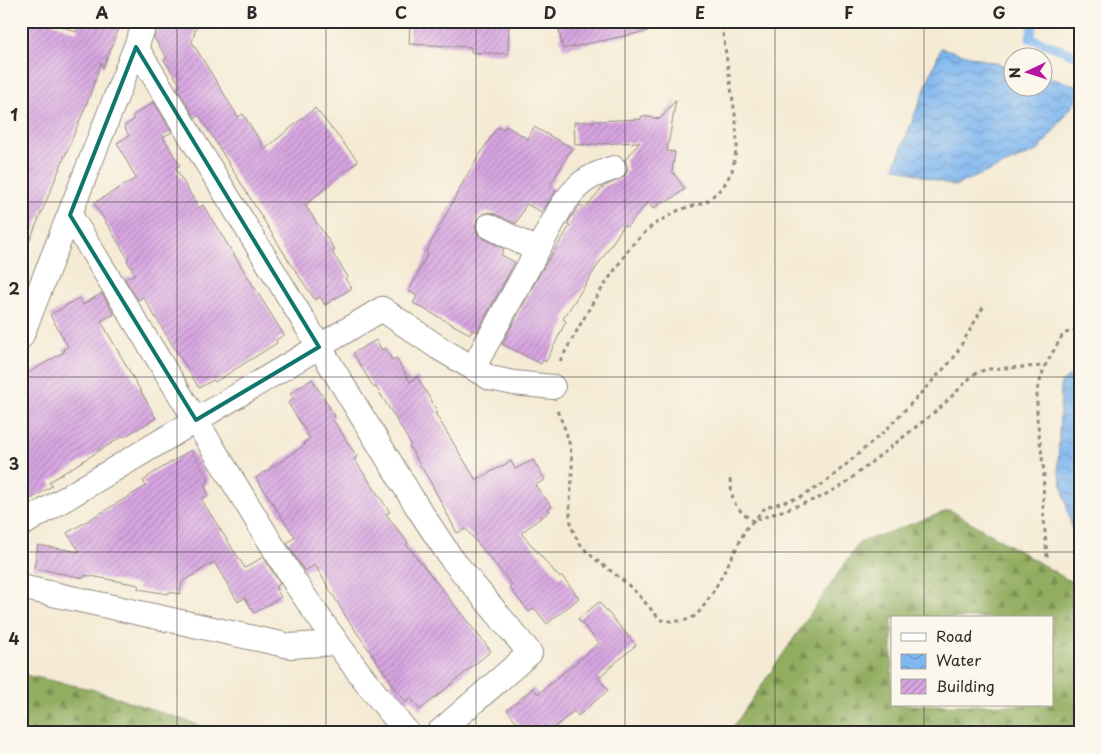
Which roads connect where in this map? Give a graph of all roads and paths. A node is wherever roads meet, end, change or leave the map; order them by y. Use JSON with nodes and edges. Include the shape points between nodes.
{"nodes":[{"id":1,"x":146,"y":21,"type":"edge"},
{"id":2,"x":721,"y":21,"type":"edge"},
{"id":3,"x":136,"y":47,"type":"junction"},
{"id":4,"x":614,"y":168,"type":"dead end"},
{"id":5,"x":70,"y":215,"type":"junction"},
{"id":6,"x":488,"y":226,"type":"dead end"},
{"id":7,"x":537,"y":250,"type":"junction"},
{"id":8,"x":985,"y":304,"type":"dead end"},
{"id":9,"x":1080,"y":328,"type":"edge"},
{"id":10,"x":21,"y":337,"type":"edge"},
{"id":11,"x":319,"y":347,"type":"junction"},
{"id":12,"x":1045,"y":366,"type":"junction"},
{"id":13,"x":473,"y":368,"type":"junction"},
{"id":14,"x":553,"y":387,"type":"junction"},
{"id":15,"x":196,"y":420,"type":"junction"},
{"id":16,"x":730,"y":479,"type":"dead end"},
{"id":17,"x":754,"y":521,"type":"junction"},
{"id":18,"x":21,"y":525,"type":"edge"},
{"id":19,"x":1047,"y":558,"type":"dead end"},
{"id":20,"x":21,"y":587,"type":"edge"},
{"id":21,"x":335,"y":643,"type":"junction"},
{"id":22,"x":408,"y":733,"type":"edge"},
{"id":23,"x":438,"y":733,"type":"edge"}],
"edges":[{"from":1,"to":3,"type":"street"},
{"from":2,"to":14,"type":"path","via":[[736,121],[737,147],[732,171],[723,187],[706,202],[678,210],[653,225],[631,246],[564,352]]},
{"from":3,"to":5,"type":"street"},
{"from":3,"to":11,"type":"street"},
{"from":4,"to":7,"type":"street","via":[[593,175],[573,190]]},
{"from":5,"to":10,"type":"street"},
{"from":5,"to":15,"type":"street"},
{"from":6,"to":7,"type":"street"},
{"from":7,"to":13,"type":"street"},
{"from":8,"to":17,"type":"path","via":[[953,359],[886,430],[826,482],[801,497],[766,506]]},
{"from":9,"to":12,"type":"path","via":[[1063,334]]},
{"from":11,"to":13,"type":"street","via":[[382,309]]},
{"from":11,"to":15,"type":"street"},
{"from":11,"to":23,"type":"street","via":[[451,558],[530,652]]},
{"from":12,"to":17,"type":"path","via":[[987,369],[974,374],[941,407],[843,485],[820,498]]},
{"from":12,"to":19,"type":"path","via":[[1037,390],[1037,418],[1044,472]]},
{"from":13,"to":14,"type":"street","via":[[490,378]]},
{"from":14,"to":17,"type":"path","via":[[555,408],[569,438],[572,527],[580,545],[625,582],[661,620],[681,621],[694,616],[709,598],[746,529]]},
{"from":15,"to":18,"type":"street"},
{"from":15,"to":21,"type":"street"},
{"from":16,"to":17,"type":"path","via":[[733,502]]},
{"from":20,"to":21,"type":"street","via":[[290,646]]},
{"from":21,"to":22,"type":"street"}]}
